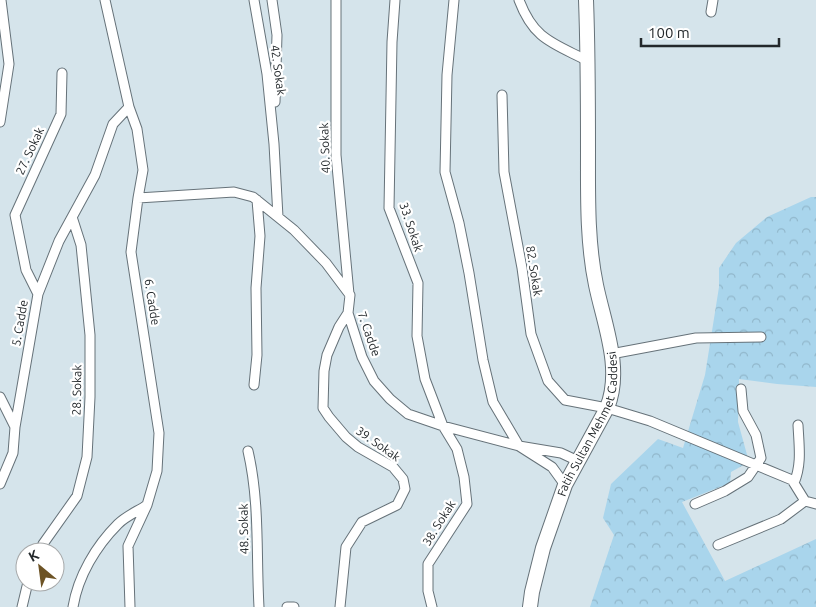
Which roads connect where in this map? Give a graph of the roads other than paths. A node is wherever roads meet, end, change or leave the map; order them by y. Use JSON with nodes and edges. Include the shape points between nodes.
{"nodes":[{"id":1,"x":1,"y":0,"type":"edge"},
{"id":2,"x":105,"y":0,"type":"edge"},
{"id":3,"x":254,"y":0,"type":"edge"},
{"id":4,"x":272,"y":0,"type":"edge"},
{"id":5,"x":336,"y":0,"type":"edge"},
{"id":6,"x":395,"y":0,"type":"edge"},
{"id":7,"x":454,"y":0,"type":"edge"},
{"id":8,"x":520,"y":0,"type":"edge"},
{"id":9,"x":586,"y":0,"type":"edge"},
{"id":10,"x":713,"y":0,"type":"edge"},
{"id":11,"x":711,"y":12,"type":"dead end"},
{"id":12,"x":588,"y":61,"type":"junction"},
{"id":13,"x":62,"y":72,"type":"dead end"},
{"id":14,"x":502,"y":95,"type":"dead end"},
{"id":15,"x":129,"y":107,"type":"junction"},
{"id":16,"x":0,"y":122,"type":"edge"},
{"id":17,"x":274,"y":144,"type":"junction"},
{"id":18,"x":138,"y":198,"type":"junction"},
{"id":19,"x":258,"y":200,"type":"junction"},
{"id":20,"x":72,"y":217,"type":"junction"},
{"id":21,"x":278,"y":217,"type":"junction"},
{"id":22,"x":38,"y":294,"type":"junction"},
{"id":23,"x":350,"y":295,"type":"junction"},
{"id":24,"x":348,"y":313,"type":"junction"},
{"id":25,"x":761,"y":337,"type":"dead end"},
{"id":26,"x":612,"y":354,"type":"junction"},
{"id":27,"x":254,"y":385,"type":"dead end"},
{"id":28,"x":741,"y":389,"type":"dead end"},
{"id":29,"x":0,"y":397,"type":"edge"},
{"id":30,"x":607,"y":408,"type":"junction"},
{"id":31,"x":443,"y":426,"type":"junction"},
{"id":32,"x":798,"y":426,"type":"dead end"},
{"id":33,"x":15,"y":427,"type":"junction"},
{"id":34,"x":519,"y":446,"type":"junction"},
{"id":35,"x":248,"y":451,"type":"dead end"},
{"id":36,"x":578,"y":461,"type":"junction"},
{"id":37,"x":757,"y":465,"type":"junction"},
{"id":38,"x":794,"y":483,"type":"junction"},
{"id":39,"x":0,"y":484,"type":"edge"},
{"id":40,"x":564,"y":485,"type":"junction"},
{"id":41,"x":805,"y":502,"type":"junction"},
{"id":42,"x":695,"y":504,"type":"dead end"},
{"id":43,"x":816,"y":504,"type":"edge"},
{"id":44,"x":147,"y":505,"type":"junction"},
{"id":45,"x":44,"y":542,"type":"edge"},
{"id":46,"x":718,"y":545,"type":"dead end"},
{"id":47,"x":26,"y":592,"type":"edge"},
{"id":48,"x":22,"y":607,"type":"edge"},
{"id":49,"x":73,"y":607,"type":"edge"},
{"id":50,"x":130,"y":607,"type":"edge"},
{"id":51,"x":259,"y":607,"type":"edge"},
{"id":52,"x":287,"y":607,"type":"edge"},
{"id":53,"x":294,"y":607,"type":"edge"},
{"id":54,"x":340,"y":607,"type":"edge"},
{"id":55,"x":432,"y":607,"type":"edge"},
{"id":56,"x":530,"y":607,"type":"edge"}],
"edges":[{"from":1,"to":16,"type":"street","via":[[9,64]]},
{"from":2,"to":15,"type":"street","name":"6. Cadde"},
{"from":3,"to":17,"type":"street","name":"42. Sokak","via":[[268,74]]},
{"from":4,"to":17,"type":"street","name":"42. Sokak","via":[[276,35]]},
{"from":5,"to":23,"type":"street","name":"40. Sokak","via":[[336,155]]},
{"from":6,"to":31,"type":"street","name":"33. Sokak","via":[[389,208],[418,283],[416,336],[425,379]]},
{"from":7,"to":34,"type":"street","via":[[447,75],[446,172],[459,223],[493,402]]},
{"from":8,"to":12,"type":"street","via":[[526,17],[543,38]]},
{"from":9,"to":12,"type":"main road","name":"Fatih Sultan Mehmet Caddesi"},
{"from":10,"to":11,"type":"street"},
{"from":12,"to":26,"type":"main road","name":"Fatih Sultan Mehmet Caddesi","via":[[591,250],[595,283]]},
{"from":13,"to":22,"type":"street","name":"27. Sokak","via":[[61,114],[14,215],[26,270]]},
{"from":14,"to":30,"type":"street","name":"82. Sokak","via":[[504,172],[531,334],[548,381],[565,400]]},
{"from":15,"to":18,"type":"street","name":"6. Cadde","via":[[143,170]]},
{"from":15,"to":20,"type":"street","name":"5. Cadde","via":[[113,124],[95,175]]},
{"from":17,"to":21,"type":"street","name":"42. Sokak"},
{"from":18,"to":19,"type":"street","via":[[234,192]]},
{"from":18,"to":44,"type":"street","name":"6. Cadde","via":[[131,252],[159,433],[157,471]]},
{"from":19,"to":21,"type":"street"},
{"from":19,"to":27,"type":"street","via":[[260,236]]},
{"from":20,"to":22,"type":"street","name":"5. Cadde"},
{"from":20,"to":45,"type":"street","name":"28. Sokak","via":[[81,245],[90,334],[87,457],[77,496]]},
{"from":21,"to":23,"type":"street","via":[[326,263]]},
{"from":22,"to":33,"type":"street","name":"5. Cadde"},
{"from":23,"to":24,"type":"street","name":"7. Cadde"},
{"from":24,"to":31,"type":"street","name":"7. Cadde","via":[[362,357],[374,381],[408,414]]},
{"from":24,"to":54,"type":"street","name":"39. Sokak","via":[[327,355],[323,408],[346,437],[392,467],[403,479],[405,489],[398,505],[362,522],[346,546]]},
{"from":25,"to":26,"type":"street","via":[[696,338]]},
{"from":26,"to":30,"type":"main road","name":"Fatih Sultan Mehmet Caddesi","via":[[614,384]]},
{"from":28,"to":37,"type":"street","via":[[743,411],[756,435],[761,458]]},
{"from":29,"to":33,"type":"street"},
{"from":30,"to":36,"type":"main road","name":"Fatih Sultan Mehmet Caddesi"},
{"from":30,"to":37,"type":"street","name":"82. Sokak","via":[[650,420]]},
{"from":31,"to":34,"type":"street","name":"7. Cadde"},
{"from":31,"to":55,"type":"street","name":"38. Sokak","via":[[457,449],[466,504],[428,564],[428,591]]},
{"from":32,"to":38,"type":"street","via":[[800,462]]},
{"from":33,"to":39,"type":"street","name":"5. Cadde","via":[[13,454]]},
{"from":34,"to":36,"type":"street","name":"7. Cadde","via":[[561,453]]},
{"from":34,"to":40,"type":"street","via":[[552,467]]},
{"from":35,"to":51,"type":"street","name":"48. Sokak","via":[[257,512]]},
{"from":36,"to":40,"type":"main road","name":"Fatih Sultan Mehmet Caddesi"},
{"from":37,"to":38,"type":"street","name":"82. Sokak"},
{"from":37,"to":42,"type":"street","via":[[748,476]]},
{"from":38,"to":41,"type":"street"},
{"from":40,"to":56,"type":"main road","name":"Fatih Sultan Mehmet Caddesi","via":[[543,548]]},
{"from":41,"to":43,"type":"street"},
{"from":41,"to":46,"type":"street","via":[[781,519]]},
{"from":44,"to":49,"type":"street","via":[[119,523],[95,551],[76,589]]},
{"from":44,"to":50,"type":"street","name":"6. Cadde","via":[[128,546]]},
{"from":47,"to":48,"type":"street"},
{"from":52,"to":53,"type":"street"}]}
